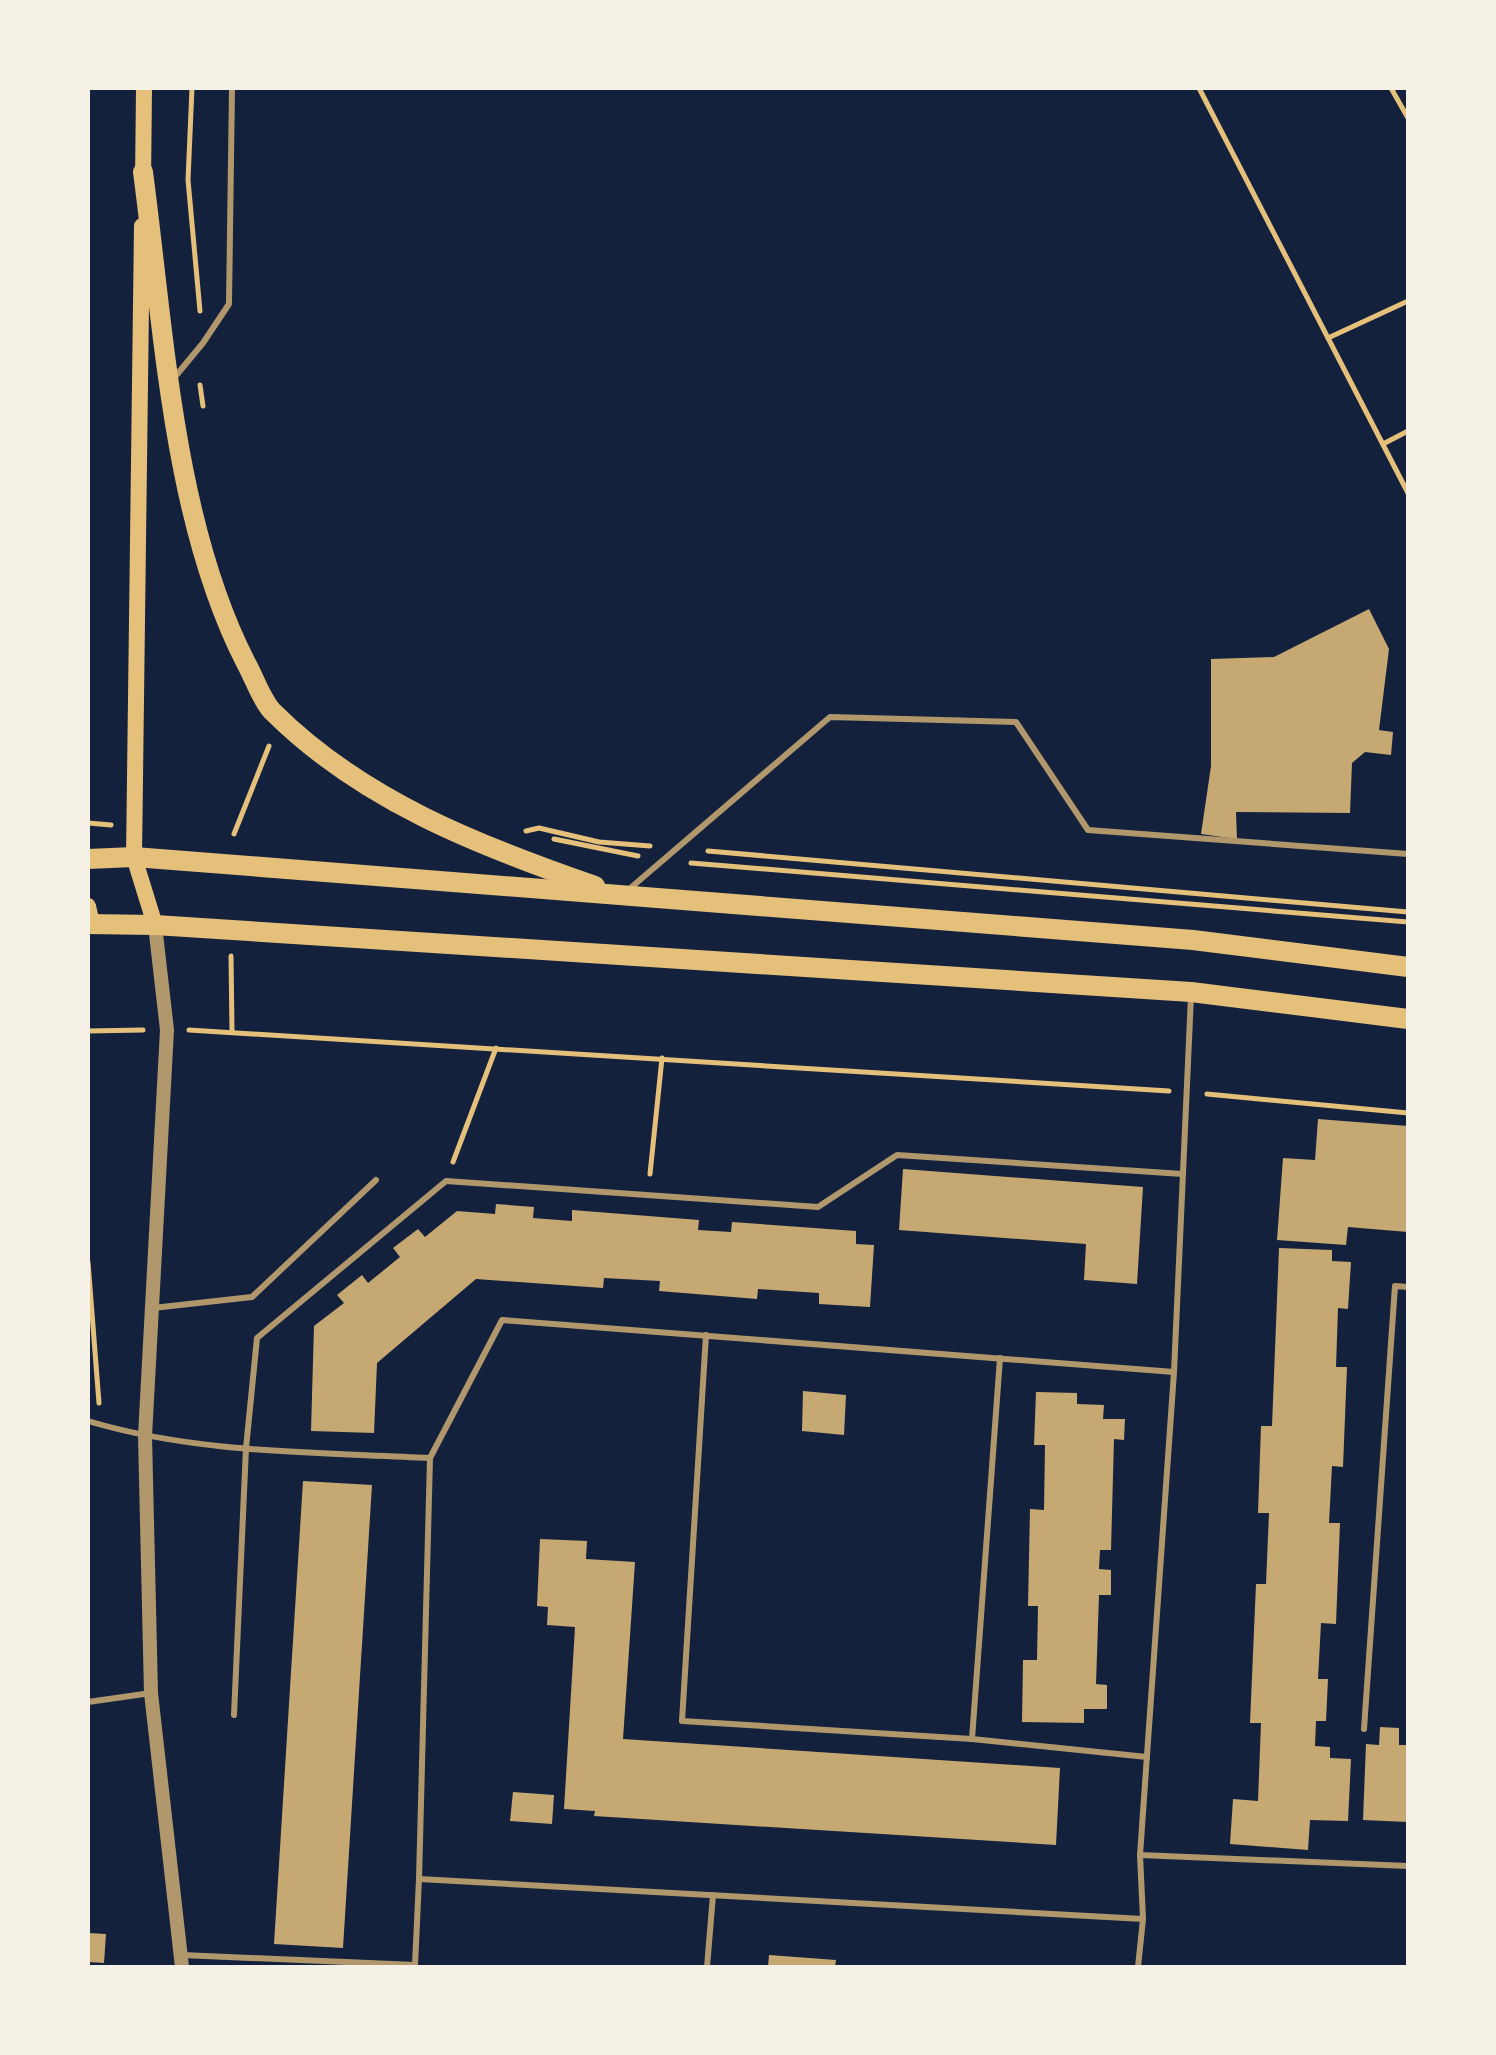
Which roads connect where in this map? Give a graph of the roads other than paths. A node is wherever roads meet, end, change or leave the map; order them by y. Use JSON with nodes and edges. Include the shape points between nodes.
{"nodes":[{"id":1,"x":144,"y":88,"type":"edge"},
{"id":2,"x":232,"y":88,"type":"edge"},
{"id":3,"x":143,"y":172,"type":"junction"},
{"id":4,"x":171,"y":381,"type":"junction"},
{"id":5,"x":1408,"y":854,"type":"edge"},
{"id":6,"x":134,"y":857,"type":"junction"},
{"id":7,"x":88,"y":859,"type":"edge"},
{"id":8,"x":621,"y":896,"type":"junction"},
{"id":9,"x":89,"y":918,"type":"edge"},
{"id":10,"x":155,"y":925,"type":"junction"},
{"id":11,"x":1408,"y":967,"type":"edge"},
{"id":12,"x":1191,"y":992,"type":"junction"},
{"id":13,"x":1408,"y":1019,"type":"edge"},
{"id":14,"x":1183,"y":1174,"type":"junction"},
{"id":15,"x":376,"y":1180,"type":"dead end"},
{"id":16,"x":1408,"y":1287,"type":"edge"},
{"id":17,"x":153,"y":1308,"type":"junction"},
{"id":18,"x":706,"y":1335,"type":"junction"},
{"id":19,"x":1000,"y":1358,"type":"junction"},
{"id":20,"x":1174,"y":1372,"type":"junction"},
{"id":21,"x":88,"y":1421,"type":"edge"},
{"id":22,"x":145,"y":1436,"type":"junction"},
{"id":23,"x":246,"y":1448,"type":"junction"},
{"id":24,"x":430,"y":1458,"type":"junction"},
{"id":25,"x":151,"y":1693,"type":"junction"},
{"id":26,"x":88,"y":1702,"type":"edge"},
{"id":27,"x":234,"y":1715,"type":"dead end"},
{"id":28,"x":1364,"y":1729,"type":"dead end"},
{"id":29,"x":972,"y":1739,"type":"junction"},
{"id":30,"x":1147,"y":1757,"type":"junction"},
{"id":31,"x":1140,"y":1855,"type":"junction"},
{"id":32,"x":1408,"y":1866,"type":"edge"},
{"id":33,"x":419,"y":1879,"type":"junction"},
{"id":34,"x":713,"y":1895,"type":"junction"},
{"id":35,"x":1143,"y":1919,"type":"junction"},
{"id":36,"x":182,"y":1961,"type":"edge"},
{"id":37,"x":415,"y":1966,"type":"edge"},
{"id":38,"x":707,"y":1967,"type":"edge"},
{"id":39,"x":1138,"y":1967,"type":"edge"}],
"edges":[{"from":1,"to":3,"type":"main road"},
{"from":2,"to":4,"type":"lane","via":[[229,304]]},
{"from":3,"to":4,"type":"main road"},
{"from":3,"to":6,"type":"main road"},
{"from":4,"to":8,"type":"main road","via":[[196,533],[236,642],[270,709],[393,802],[491,851]]},
{"from":5,"to":8,"type":"lane","via":[[1088,830],[1016,722],[830,717]]},
{"from":6,"to":7,"type":"main road"},
{"from":6,"to":8,"type":"main road"},
{"from":6,"to":10,"type":"main road"},
{"from":8,"to":11,"type":"main road","via":[[1193,940]]},
{"from":9,"to":10,"type":"main road"},
{"from":10,"to":12,"type":"main road"},
{"from":10,"to":17,"type":"street","via":[[167,1030]]},
{"from":12,"to":13,"type":"main road"},
{"from":12,"to":14,"type":"lane"},
{"from":14,"to":20,"type":"lane"},
{"from":14,"to":23,"type":"lane","via":[[897,1155],[818,1207],[446,1181],[257,1338]]},
{"from":15,"to":17,"type":"lane","via":[[252,1297]]},
{"from":16,"to":28,"type":"lane","via":[[1395,1286]]},
{"from":17,"to":22,"type":"street"},
{"from":18,"to":19,"type":"lane"},
{"from":18,"to":24,"type":"lane","via":[[502,1320]]},
{"from":18,"to":29,"type":"lane","via":[[682,1721]]},
{"from":19,"to":20,"type":"lane"},
{"from":19,"to":29,"type":"lane"},
{"from":20,"to":30,"type":"lane"},
{"from":21,"to":22,"type":"lane"},
{"from":22,"to":23,"type":"lane"},
{"from":22,"to":25,"type":"street"},
{"from":23,"to":24,"type":"lane"},
{"from":23,"to":27,"type":"lane"},
{"from":24,"to":33,"type":"lane"},
{"from":25,"to":26,"type":"lane"},
{"from":25,"to":36,"type":"street"},
{"from":29,"to":30,"type":"lane"},
{"from":30,"to":31,"type":"lane"},
{"from":31,"to":32,"type":"lane"},
{"from":31,"to":35,"type":"lane"},
{"from":33,"to":34,"type":"lane"},
{"from":33,"to":37,"type":"lane"},
{"from":34,"to":35,"type":"lane"},
{"from":34,"to":38,"type":"lane"},
{"from":35,"to":39,"type":"lane"},
{"from":36,"to":37,"type":"lane"}]}
